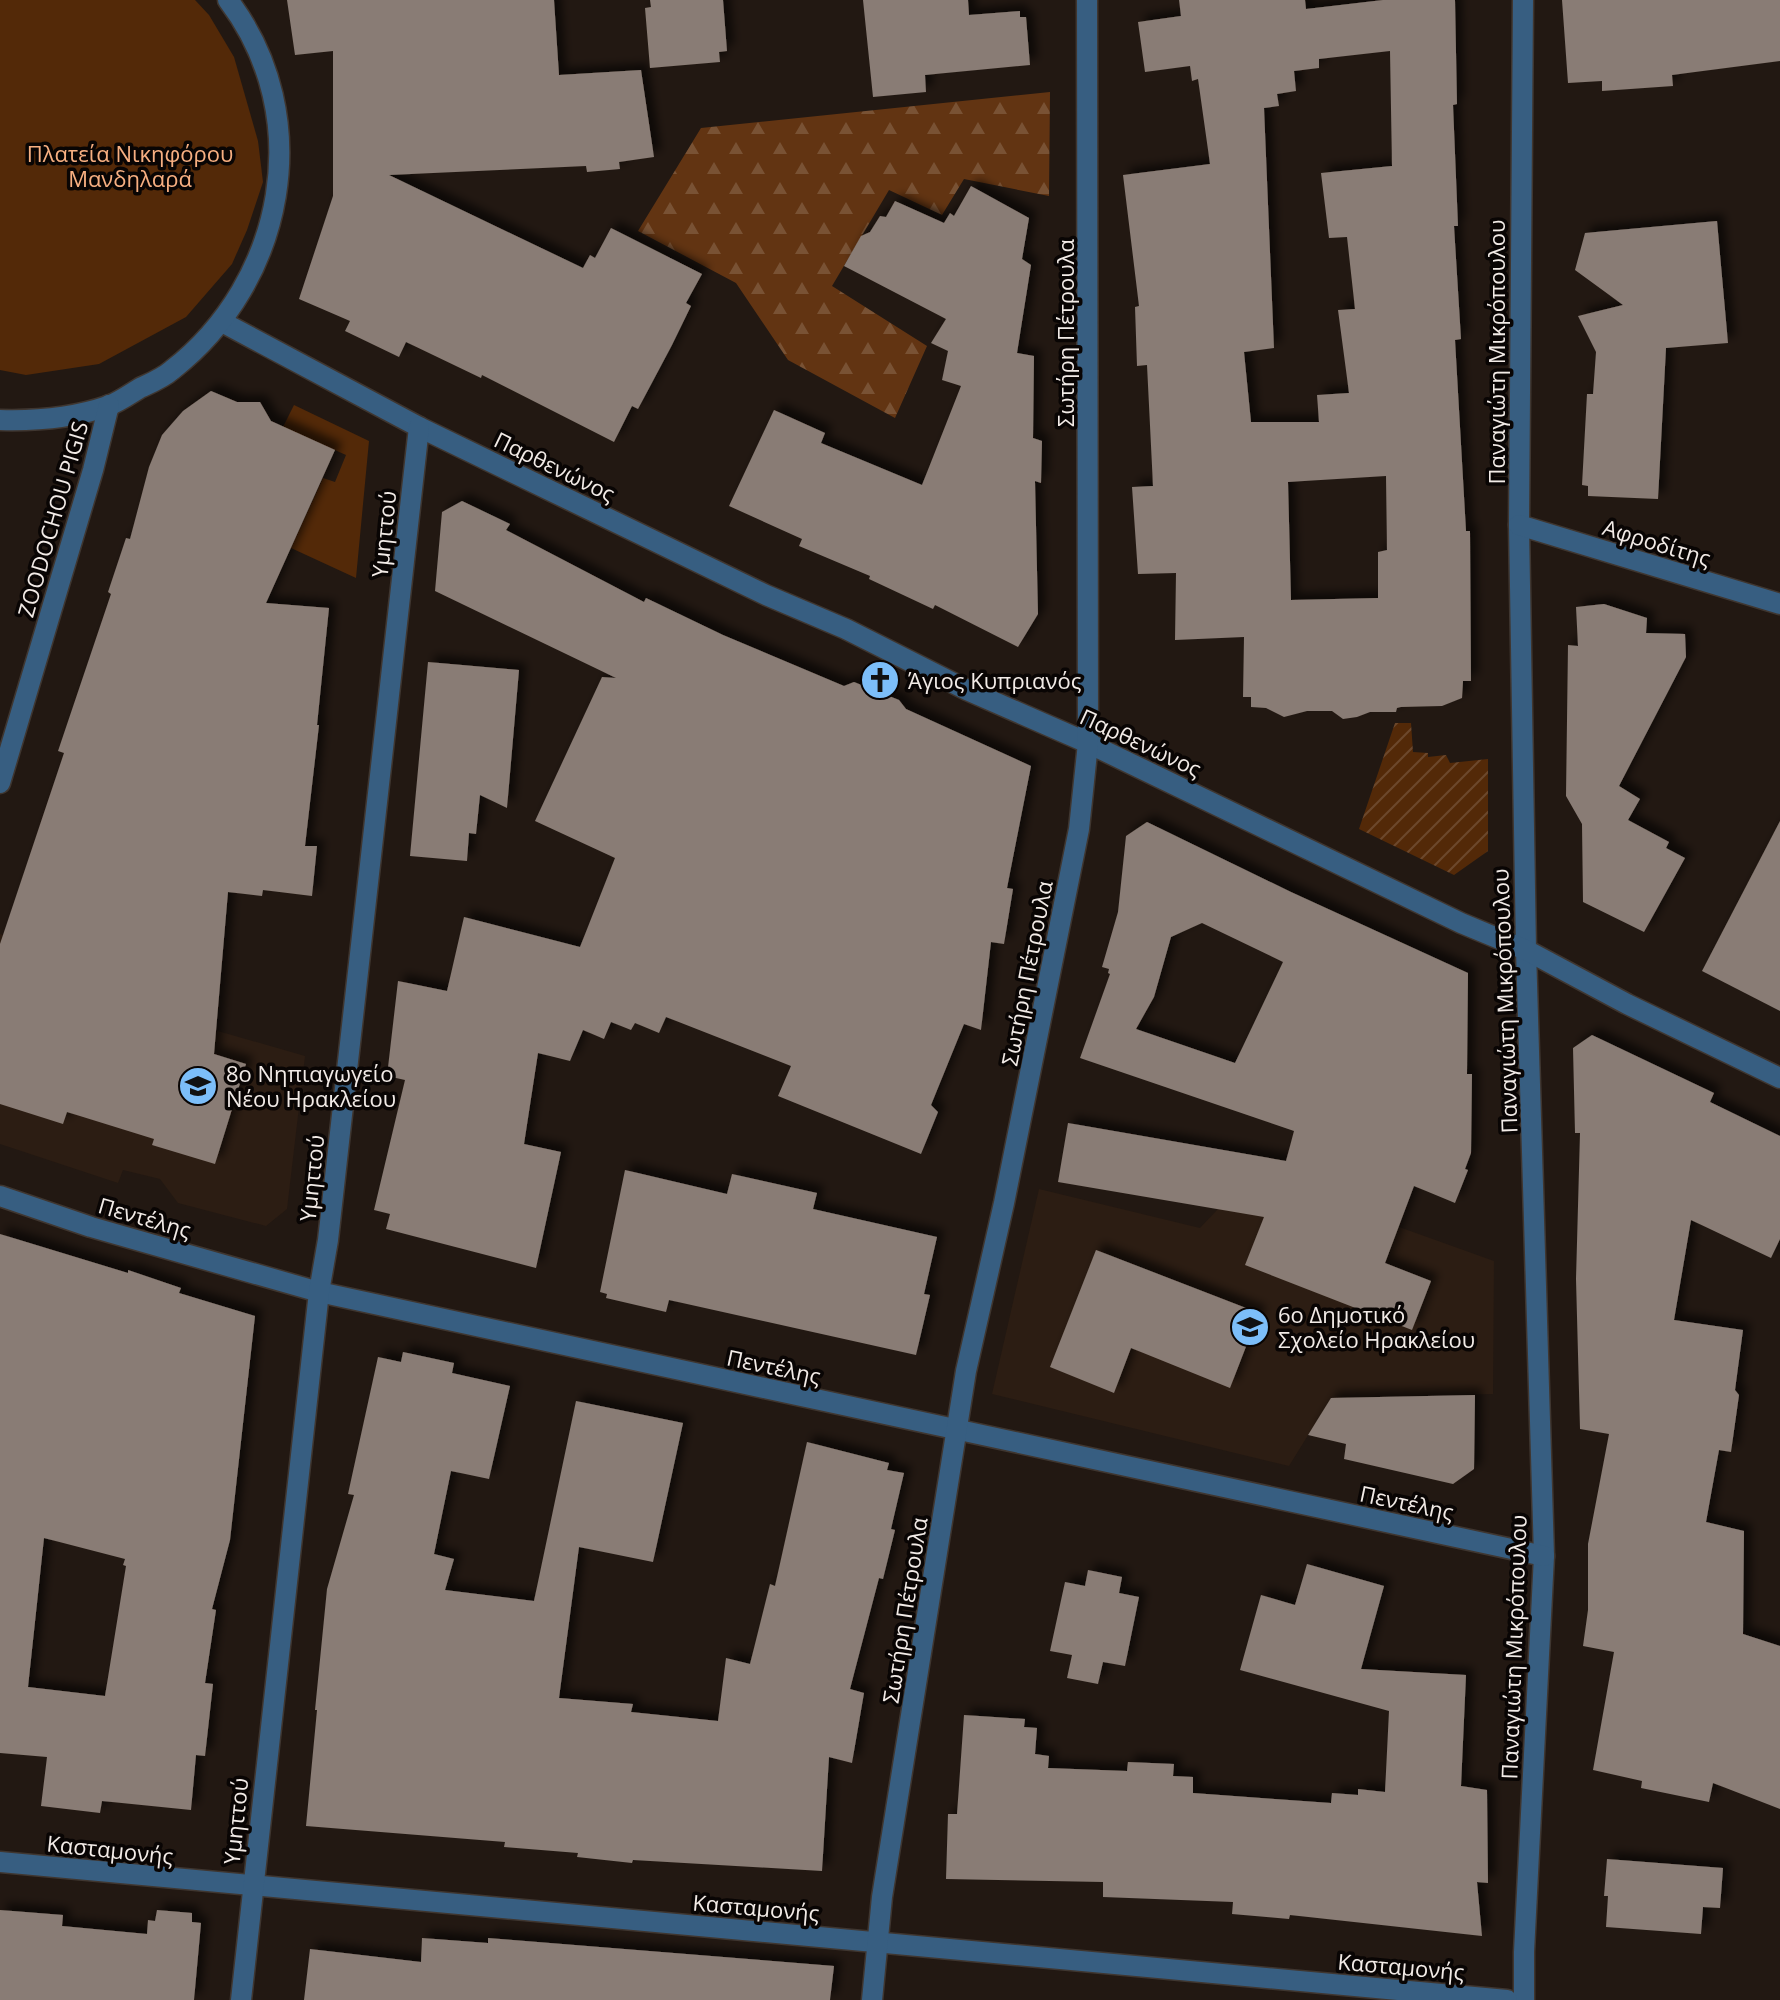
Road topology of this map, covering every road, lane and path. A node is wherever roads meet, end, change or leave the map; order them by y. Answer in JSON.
{"nodes":[{"id":1,"x":228,"y":0,"type":"edge"},
{"id":2,"x":1087,"y":0,"type":"edge"},
{"id":3,"x":1523,"y":0,"type":"edge"},
{"id":4,"x":222,"y":322,"type":"junction"},
{"id":5,"x":109,"y":405,"type":"junction"},
{"id":6,"x":0,"y":420,"type":"edge"},
{"id":7,"x":419,"y":427,"type":"junction"},
{"id":8,"x":1519,"y":525,"type":"junction"},
{"id":9,"x":1780,"y":604,"type":"edge"},
{"id":10,"x":1088,"y":743,"type":"junction"},
{"id":11,"x":0,"y":783,"type":"edge"},
{"id":12,"x":1526,"y":950,"type":"junction"},
{"id":13,"x":1780,"y":1078,"type":"edge"},
{"id":14,"x":0,"y":1196,"type":"edge"},
{"id":15,"x":319,"y":1292,"type":"junction"},
{"id":16,"x":958,"y":1431,"type":"junction"},
{"id":17,"x":1544,"y":1556,"type":"junction"},
{"id":18,"x":0,"y":1862,"type":"edge"},
{"id":19,"x":253,"y":1886,"type":"junction"},
{"id":20,"x":877,"y":1942,"type":"junction"},
{"id":21,"x":241,"y":2000,"type":"edge"},
{"id":22,"x":872,"y":2000,"type":"edge"},
{"id":23,"x":1507,"y":2000,"type":"edge"},
{"id":24,"x":1524,"y":2000,"type":"edge"}],
"edges":[{"from":1,"to":4,"type":"street"},
{"from":2,"to":10,"type":"street","name":"Σωτήρη Πέτρουλα"},
{"from":3,"to":8,"type":"street","name":"Παναγιώτη Μικρόπουλου"},
{"from":4,"to":5,"type":"street"},
{"from":4,"to":7,"type":"street","name":"Παρθενώνος"},
{"from":5,"to":6,"type":"street"},
{"from":5,"to":11,"type":"street","name":"ZOODOCHOU PIGIS"},
{"from":7,"to":10,"type":"street","name":"Παρθενώνος"},
{"from":7,"to":15,"type":"street","name":"Υμηττού"},
{"from":8,"to":9,"type":"street","name":"Αφροδίτης"},
{"from":8,"to":12,"type":"street","name":"Παναγιώτη Μικρόπουλου"},
{"from":10,"to":12,"type":"street","name":"Παρθενώνος"},
{"from":10,"to":16,"type":"street","name":"Σωτήρη Πέτρουλα"},
{"from":12,"to":13,"type":"street","name":"Παρθενώνος"},
{"from":12,"to":17,"type":"street","name":"Παναγιώτη Μικρόπουλου"},
{"from":14,"to":15,"type":"street","name":"Πεντέλης"},
{"from":15,"to":16,"type":"street","name":"Πεντέλης"},
{"from":15,"to":19,"type":"street","name":"Υμηττού"},
{"from":16,"to":17,"type":"street","name":"Πεντέλης"},
{"from":16,"to":20,"type":"street","name":"Σωτήρη Πέτρουλα"},
{"from":17,"to":24,"type":"street","name":"Παναγιώτη Μικρόπουλου"},
{"from":18,"to":19,"type":"street","name":"Κασταμονής"},
{"from":19,"to":20,"type":"street","name":"Κασταμονής"},
{"from":19,"to":21,"type":"street","name":"Υμηττού"},
{"from":20,"to":22,"type":"street","name":"Σωτήρη Πέτρουλα"},
{"from":20,"to":23,"type":"street","name":"Κασταμονής"}]}
